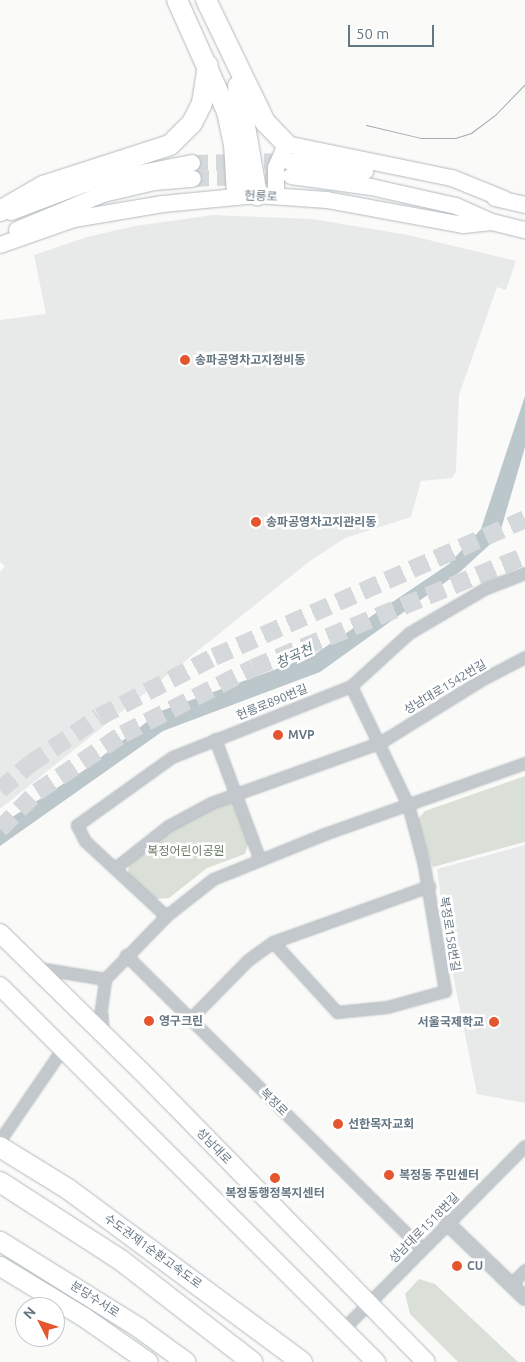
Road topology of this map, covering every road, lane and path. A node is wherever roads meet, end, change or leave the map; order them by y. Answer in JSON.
{"nodes":[{"id":1,"x":177,"y":0,"type":"edge"},
{"id":2,"x":206,"y":0,"type":"edge"},
{"id":3,"x":232,"y":58,"type":"junction"},
{"id":4,"x":208,"y":65,"type":"junction"},
{"id":5,"x":288,"y":160,"type":"junction"},
{"id":6,"x":257,"y":195,"type":"junction"},
{"id":7,"x":525,"y":205,"type":"edge"},
{"id":8,"x":0,"y":211,"type":"edge"},
{"id":9,"x":0,"y":217,"type":"edge"},
{"id":10,"x":492,"y":222,"type":"junction"},
{"id":11,"x":525,"y":230,"type":"edge"},
{"id":12,"x":0,"y":240,"type":"edge"},
{"id":13,"x":0,"y":245,"type":"edge"},
{"id":14,"x":525,"y":573,"type":"edge"},
{"id":15,"x":525,"y":657,"type":"edge"},
{"id":16,"x":351,"y":686,"type":"junction"},
{"id":17,"x":215,"y":739,"type":"junction"},
{"id":18,"x":381,"y":742,"type":"junction"},
{"id":19,"x":525,"y":763,"type":"edge"},
{"id":20,"x":238,"y":794,"type":"junction"},
{"id":21,"x":408,"y":805,"type":"junction"},
{"id":22,"x":260,"y":860,"type":"junction"},
{"id":23,"x":115,"y":868,"type":"junction"},
{"id":24,"x":428,"y":886,"type":"junction"},
{"id":25,"x":166,"y":916,"type":"junction"},
{"id":26,"x":0,"y":933,"type":"edge"},
{"id":27,"x":273,"y":942,"type":"junction"},
{"id":28,"x":126,"y":955,"type":"junction"},
{"id":29,"x":35,"y":968,"type":"junction"},
{"id":30,"x":105,"y":979,"type":"junction"},
{"id":31,"x":0,"y":986,"type":"edge"},
{"id":32,"x":191,"y":1018,"type":"junction"},
{"id":33,"x":103,"y":1035,"type":"junction"},
{"id":34,"x":61,"y":1051,"type":"junction"},
{"id":35,"x":0,"y":1140,"type":"edge"},
{"id":36,"x":525,"y":1146,"type":"edge"},
{"id":37,"x":0,"y":1147,"type":"edge"},
{"id":38,"x":0,"y":1182,"type":"edge"},
{"id":39,"x":448,"y":1223,"type":"junction"},
{"id":40,"x":0,"y":1237,"type":"edge"},
{"id":41,"x":0,"y":1241,"type":"edge"},
{"id":42,"x":422,"y":1249,"type":"junction"},
{"id":43,"x":25,"y":1254,"type":"junction"},
{"id":44,"x":4,"y":1269,"type":"edge"},
{"id":45,"x":525,"y":1270,"type":"edge"},
{"id":46,"x":511,"y":1284,"type":"junction"},
{"id":47,"x":525,"y":1298,"type":"edge"},
{"id":48,"x":368,"y":1304,"type":"junction"},
{"id":49,"x":343,"y":1329,"type":"junction"},
{"id":50,"x":148,"y":1362,"type":"edge"},
{"id":51,"x":186,"y":1362,"type":"edge"},
{"id":52,"x":252,"y":1362,"type":"edge"},
{"id":53,"x":302,"y":1362,"type":"edge"},
{"id":54,"x":376,"y":1362,"type":"edge"},
{"id":55,"x":426,"y":1362,"type":"edge"}],
"edges":[{"from":1,"to":4,"type":"highway"},
{"from":2,"to":3,"type":"highway"},
{"from":3,"to":5,"type":"highway"},
{"from":3,"to":6,"type":"highway"},
{"from":4,"to":6,"type":"highway"},
{"from":4,"to":8,"type":"highway"},
{"from":5,"to":6,"type":"main road"},
{"from":5,"to":7,"type":"main road"},
{"from":5,"to":10,"type":"main road"},
{"from":6,"to":10,"type":"main road","name":"헌릉로"},
{"from":6,"to":13,"type":"main road","name":"헌릉로"},
{"from":9,"to":12,"type":"main road"},
{"from":10,"to":11,"type":"main road","name":"헌릉로"},
{"from":14,"to":16,"type":"street","name":"헌릉로890번길"},
{"from":15,"to":18,"type":"street","name":"성남대로1542번길"},
{"from":16,"to":17,"type":"street","name":"헌릉로890번길"},
{"from":16,"to":18,"type":"street"},
{"from":17,"to":20,"type":"street"},
{"from":17,"to":23,"type":"street","name":"헌릉로890번길"},
{"from":18,"to":20,"type":"street"},
{"from":18,"to":21,"type":"street"},
{"from":19,"to":21,"type":"street"},
{"from":20,"to":22,"type":"street"},
{"from":20,"to":23,"type":"street"},
{"from":21,"to":22,"type":"street"},
{"from":21,"to":24,"type":"street","name":"복정로158번길"},
{"from":22,"to":25,"type":"street"},
{"from":23,"to":25,"type":"street","name":"헌릉로890번길"},
{"from":24,"to":27,"type":"street","name":"복정로158번길"},
{"from":24,"to":27,"type":"street","name":"복정로158번길"},
{"from":25,"to":28,"type":"street"},
{"from":26,"to":29,"type":"main road","name":"성남대로"},
{"from":27,"to":32,"type":"street","name":"복정로158번길"},
{"from":28,"to":30,"type":"street"},
{"from":28,"to":32,"type":"street","name":"복정로"},
{"from":29,"to":30,"type":"street"},
{"from":29,"to":33,"type":"main road","name":"성남대로"},
{"from":30,"to":33,"type":"street"},
{"from":31,"to":34,"type":"main road"},
{"from":32,"to":42,"type":"street","name":"복정로"},
{"from":33,"to":48,"type":"main road","name":"성남대로"},
{"from":34,"to":35,"type":"street"},
{"from":34,"to":49,"type":"main road"},
{"from":36,"to":39,"type":"street","name":"성남대로1518번길"},
{"from":37,"to":53,"type":"highway","name":"수도권제1순환고속도로"},
{"from":38,"to":52,"type":"highway","name":"수도권제1순환고속도로"},
{"from":39,"to":42,"type":"street","name":"성남대로1518번길"},
{"from":39,"to":46,"type":"street"},
{"from":40,"to":43,"type":"highway"},
{"from":41,"to":43,"type":"highway","name":"분당수서로"},
{"from":42,"to":48,"type":"street","name":"성남대로1518번길"},
{"from":43,"to":51,"type":"highway","name":"분당수서로"},
{"from":44,"to":50,"type":"highway","name":"분당수서로"},
{"from":45,"to":46,"type":"street"},
{"from":46,"to":47,"type":"street"},
{"from":48,"to":49,"type":"street","name":"성남대로1518번길"},
{"from":48,"to":55,"type":"main road","name":"성남대로"},
{"from":49,"to":54,"type":"main road"}]}
